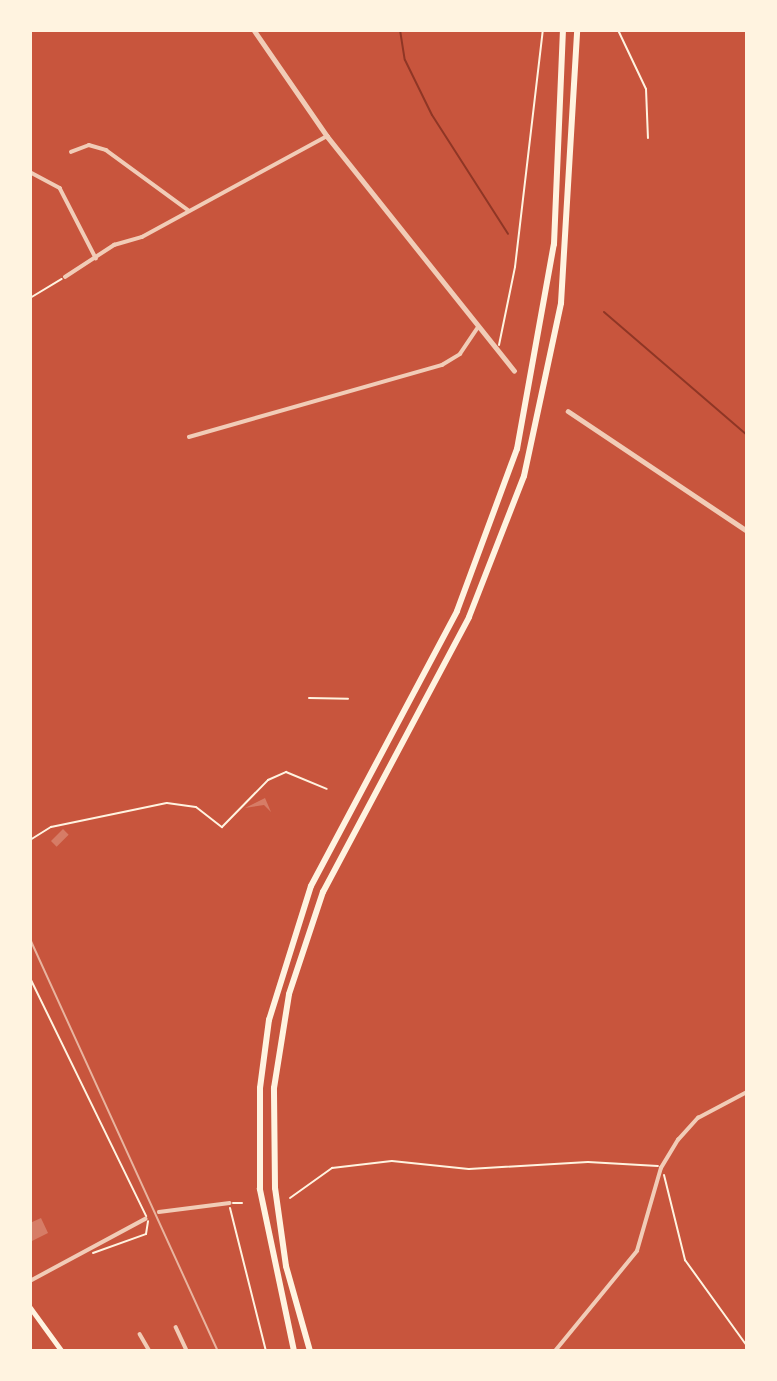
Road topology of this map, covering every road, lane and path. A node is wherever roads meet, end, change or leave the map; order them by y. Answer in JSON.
{"nodes":[{"id":1,"x":254,"y":30,"type":"edge"},
{"id":2,"x":542,"y":30,"type":"edge"},
{"id":3,"x":563,"y":30,"type":"edge"},
{"id":4,"x":577,"y":30,"type":"edge"},
{"id":5,"x":618,"y":30,"type":"edge"},
{"id":6,"x":327,"y":136,"type":"junction"},
{"id":7,"x":648,"y":138,"type":"dead end"},
{"id":8,"x":71,"y":152,"type":"dead end"},
{"id":9,"x":30,"y":172,"type":"edge"},
{"id":10,"x":188,"y":210,"type":"junction"},
{"id":11,"x":96,"y":258,"type":"junction"},
{"id":12,"x":65,"y":277,"type":"joint"},
{"id":13,"x":30,"y":298,"type":"edge"},
{"id":14,"x":478,"y":327,"type":"junction"},
{"id":15,"x":495,"y":348,"type":"junction"},
{"id":16,"x":514,"y":370,"type":"dead end"},
{"id":17,"x":568,"y":411,"type":"dead end"},
{"id":18,"x":189,"y":437,"type":"dead end"},
{"id":19,"x":747,"y":531,"type":"edge"},
{"id":20,"x":309,"y":698,"type":"dead end"},
{"id":21,"x":348,"y":699,"type":"dead end"},
{"id":22,"x":327,"y":789,"type":"dead end"},
{"id":23,"x":30,"y":840,"type":"edge"},
{"id":24,"x":30,"y":978,"type":"edge"},
{"id":25,"x":747,"y":1091,"type":"edge"},
{"id":26,"x":662,"y":1167,"type":"junction"},
{"id":27,"x":290,"y":1198,"type":"dead end"},
{"id":28,"x":229,"y":1203,"type":"junction"},
{"id":29,"x":242,"y":1203,"type":"dead end"},
{"id":30,"x":159,"y":1212,"type":"dead end"},
{"id":31,"x":145,"y":1219,"type":"dead end"},
{"id":32,"x":88,"y":1255,"type":"dead end"},
{"id":33,"x":30,"y":1281,"type":"edge"},
{"id":34,"x":30,"y":1307,"type":"edge"},
{"id":35,"x":176,"y":1327,"type":"dead end"},
{"id":36,"x":140,"y":1334,"type":"dead end"},
{"id":37,"x":747,"y":1346,"type":"edge"},
{"id":38,"x":62,"y":1351,"type":"edge"},
{"id":39,"x":150,"y":1351,"type":"edge"},
{"id":40,"x":187,"y":1351,"type":"edge"},
{"id":41,"x":266,"y":1351,"type":"edge"},
{"id":42,"x":294,"y":1351,"type":"edge"},
{"id":43,"x":310,"y":1351,"type":"edge"},
{"id":44,"x":555,"y":1351,"type":"edge"}],
"edges":[{"from":1,"to":6,"type":"street"},
{"from":2,"to":15,"type":"path"},
{"from":3,"to":42,"type":"highway"},
{"from":4,"to":43,"type":"highway"},
{"from":5,"to":7,"type":"path"},
{"from":6,"to":10,"type":"street"},
{"from":6,"to":14,"type":"street"},
{"from":8,"to":10,"type":"street"},
{"from":9,"to":11,"type":"street"},
{"from":10,"to":11,"type":"street"},
{"from":11,"to":12,"type":"street"},
{"from":12,"to":13,"type":"path"},
{"from":14,"to":15,"type":"street"},
{"from":14,"to":18,"type":"street"},
{"from":15,"to":16,"type":"street"},
{"from":17,"to":19,"type":"street"},
{"from":20,"to":21,"type":"path"},
{"from":22,"to":23,"type":"path"},
{"from":24,"to":32,"type":"path"},
{"from":25,"to":26,"type":"street"},
{"from":26,"to":27,"type":"path"},
{"from":26,"to":37,"type":"path"},
{"from":26,"to":44,"type":"street"},
{"from":28,"to":29,"type":"path"},
{"from":28,"to":30,"type":"street"},
{"from":28,"to":41,"type":"path"},
{"from":31,"to":33,"type":"street"},
{"from":34,"to":38,"type":"main road"},
{"from":35,"to":40,"type":"street"},
{"from":36,"to":39,"type":"street"}]}
